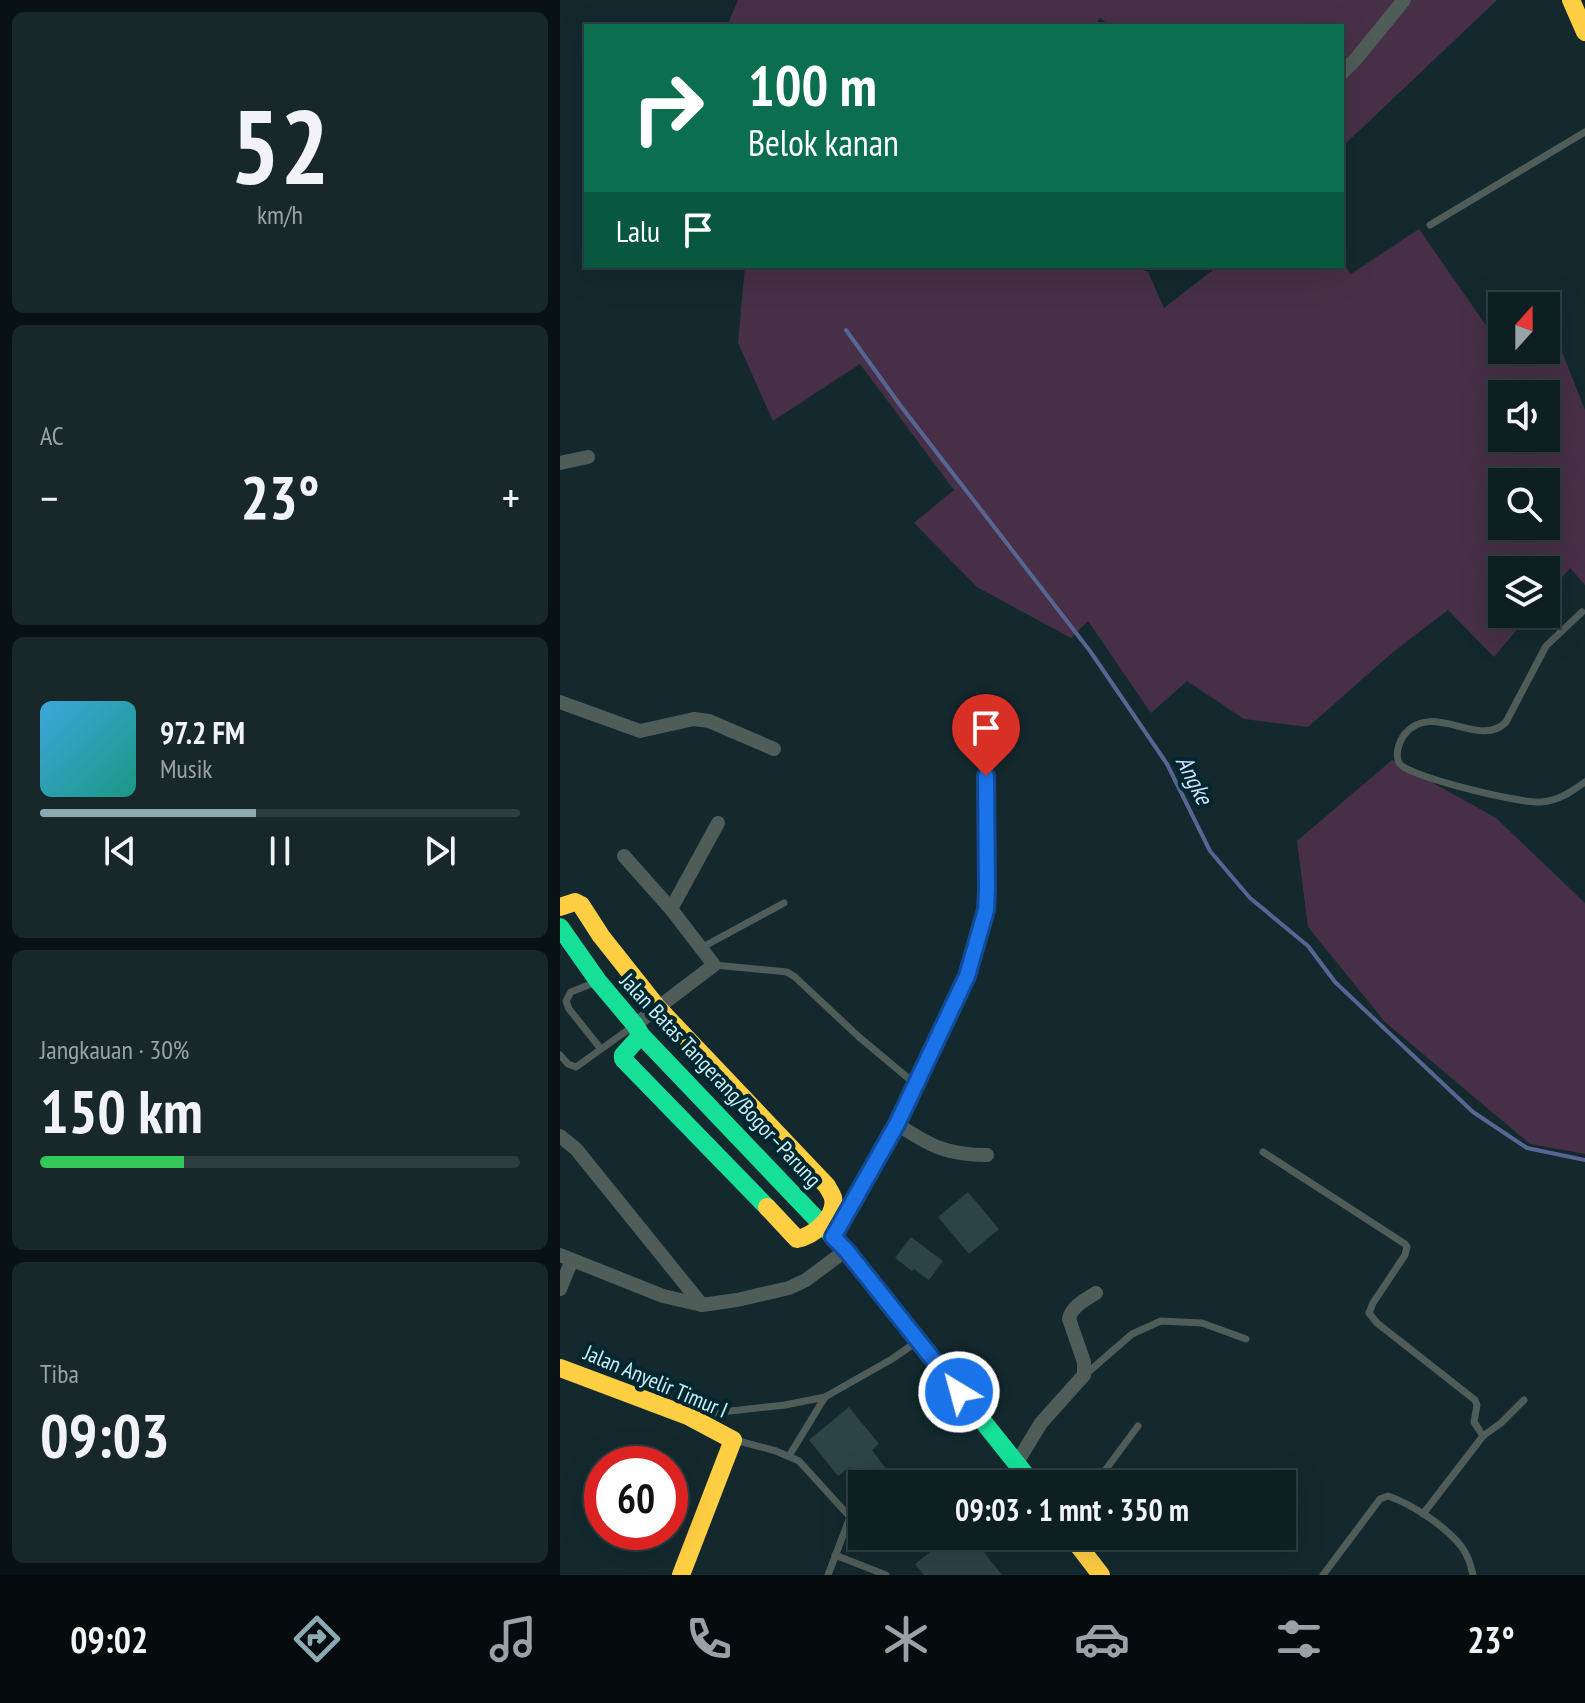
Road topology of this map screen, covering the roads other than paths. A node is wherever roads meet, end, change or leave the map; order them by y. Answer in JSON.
{"nodes":[{"id":1,"x":1404,"y":0,"type":"edge"},
{"id":2,"x":1571,"y":0,"type":"edge"},
{"id":3,"x":1585,"y":32,"type":"edge"},
{"id":4,"x":1344,"y":71,"type":"edge"},
{"id":5,"x":1585,"y":132,"type":"edge"},
{"id":6,"x":1430,"y":225,"type":"dead end"},
{"id":7,"x":588,"y":457,"type":"dead end"},
{"id":8,"x":560,"y":463,"type":"edge"},
{"id":9,"x":1582,"y":612,"type":"dead end"},
{"id":10,"x":560,"y":702,"type":"edge"},
{"id":11,"x":774,"y":749,"type":"dead end"},
{"id":12,"x":986,"y":776,"type":"dead end"},
{"id":13,"x":1585,"y":782,"type":"edge"},
{"id":14,"x":718,"y":823,"type":"dead end"},
{"id":15,"x":624,"y":856,"type":"dead end"},
{"id":16,"x":784,"y":903,"type":"dead end"},
{"id":17,"x":560,"y":907,"type":"edge"},
{"id":18,"x":671,"y":909,"type":"junction"},
{"id":19,"x":560,"y":927,"type":"edge"},
{"id":20,"x":701,"y":948,"type":"junction"},
{"id":21,"x":714,"y":965,"type":"junction"},
{"id":22,"x":598,"y":981,"type":"junction"},
{"id":23,"x":658,"y":1008,"type":"junction"},
{"id":24,"x":638,"y":1030,"type":"junction"},
{"id":25,"x":601,"y":1049,"type":"junction"},
{"id":26,"x":560,"y":1055,"type":"edge"},
{"id":27,"x":915,"y":1084,"type":"junction"},
{"id":28,"x":897,"y":1124,"type":"junction"},
{"id":29,"x":560,"y":1136,"type":"edge"},
{"id":30,"x":1263,"y":1152,"type":"dead end"},
{"id":31,"x":987,"y":1155,"type":"dead end"},
{"id":32,"x":834,"y":1237,"type":"junction"},
{"id":33,"x":566,"y":1258,"type":"edge"},
{"id":34,"x":560,"y":1289,"type":"edge"},
{"id":35,"x":1096,"y":1293,"type":"dead end"},
{"id":36,"x":702,"y":1305,"type":"junction"},
{"id":37,"x":1246,"y":1339,"type":"dead end"},
{"id":38,"x":919,"y":1340,"type":"junction"},
{"id":39,"x":560,"y":1368,"type":"edge"},
{"id":40,"x":1084,"y":1375,"type":"junction"},
{"id":41,"x":825,"y":1397,"type":"junction"},
{"id":42,"x":1524,"y":1400,"type":"dead end"},
{"id":43,"x":688,"y":1416,"type":"junction"},
{"id":44,"x":1138,"y":1426,"type":"dead end"},
{"id":45,"x":1483,"y":1436,"type":"junction"},
{"id":46,"x":733,"y":1440,"type":"junction"},
{"id":47,"x":789,"y":1456,"type":"junction"},
{"id":48,"x":1016,"y":1464,"type":"junction"},
{"id":49,"x":1021,"y":1470,"type":"edge"},
{"id":50,"x":1105,"y":1470,"type":"edge"},
{"id":51,"x":1423,"y":1514,"type":"junction"},
{"id":52,"x":1082,"y":1550,"type":"edge"},
{"id":53,"x":835,"y":1555,"type":"junction"},
{"id":54,"x":681,"y":1575,"type":"edge"},
{"id":55,"x":828,"y":1575,"type":"edge"},
{"id":56,"x":886,"y":1575,"type":"edge"},
{"id":57,"x":1101,"y":1575,"type":"edge"},
{"id":58,"x":1323,"y":1575,"type":"edge"},
{"id":59,"x":1473,"y":1575,"type":"edge"}],
"edges":[{"from":1,"to":4,"type":"street"},
{"from":2,"to":3,"type":"street"},
{"from":5,"to":6,"type":"lane"},
{"from":7,"to":8,"type":"street"},
{"from":9,"to":13,"type":"lane"},
{"from":10,"to":11,"type":"street"},
{"from":12,"to":27,"type":"street"},
{"from":14,"to":18,"type":"street"},
{"from":15,"to":18,"type":"street"},
{"from":16,"to":20,"type":"lane"},
{"from":17,"to":23,"type":"street"},
{"from":18,"to":20,"type":"street"},
{"from":19,"to":22,"type":"street","name":"Jalan Batas Tangerang/Bogor–Parung"},
{"from":20,"to":21,"type":"street"},
{"from":21,"to":23,"type":"street"},
{"from":21,"to":27,"type":"lane"},
{"from":22,"to":24,"type":"street","name":"Jalan Batas Tangerang/Bogor–Parung"},
{"from":22,"to":25,"type":"lane"},
{"from":23,"to":24,"type":"street"},
{"from":23,"to":32,"type":"street"},
{"from":24,"to":25,"type":"lane"},
{"from":24,"to":32,"type":"street","name":"Jalan Batas Tangerang/Bogor–Parung"},
{"from":24,"to":32,"type":"street"},
{"from":25,"to":26,"type":"lane"},
{"from":27,"to":28,"type":"street"},
{"from":28,"to":31,"type":"street"},
{"from":28,"to":32,"type":"street"},
{"from":29,"to":36,"type":"street"},
{"from":30,"to":45,"type":"lane"},
{"from":32,"to":36,"type":"street"},
{"from":32,"to":38,"type":"street","name":"Jalan Batas Tangerang/Bogor–Parung"},
{"from":33,"to":34,"type":"street"},
{"from":33,"to":36,"type":"street"},
{"from":35,"to":40,"type":"street"},
{"from":37,"to":40,"type":"lane"},
{"from":38,"to":41,"type":"lane"},
{"from":38,"to":48,"type":"street","name":"Jalan Batas Tangerang/Bogor–Parung"},
{"from":39,"to":43,"type":"street","name":"Jalan Anyelir Timur I"},
{"from":40,"to":48,"type":"street"},
{"from":41,"to":43,"type":"lane"},
{"from":41,"to":47,"type":"lane"},
{"from":42,"to":45,"type":"lane"},
{"from":43,"to":46,"type":"street","name":"Jalan Anyelir Timur I"},
{"from":44,"to":50,"type":"lane"},
{"from":45,"to":51,"type":"lane"},
{"from":46,"to":47,"type":"lane"},
{"from":46,"to":54,"type":"street"},
{"from":47,"to":53,"type":"lane"},
{"from":48,"to":49,"type":"street","name":"Jalan Batas Tangerang/Bogor–Parung"},
{"from":51,"to":58,"type":"lane"},
{"from":51,"to":59,"type":"lane"},
{"from":52,"to":57,"type":"street"},
{"from":53,"to":55,"type":"lane"},
{"from":53,"to":56,"type":"lane"}]}
